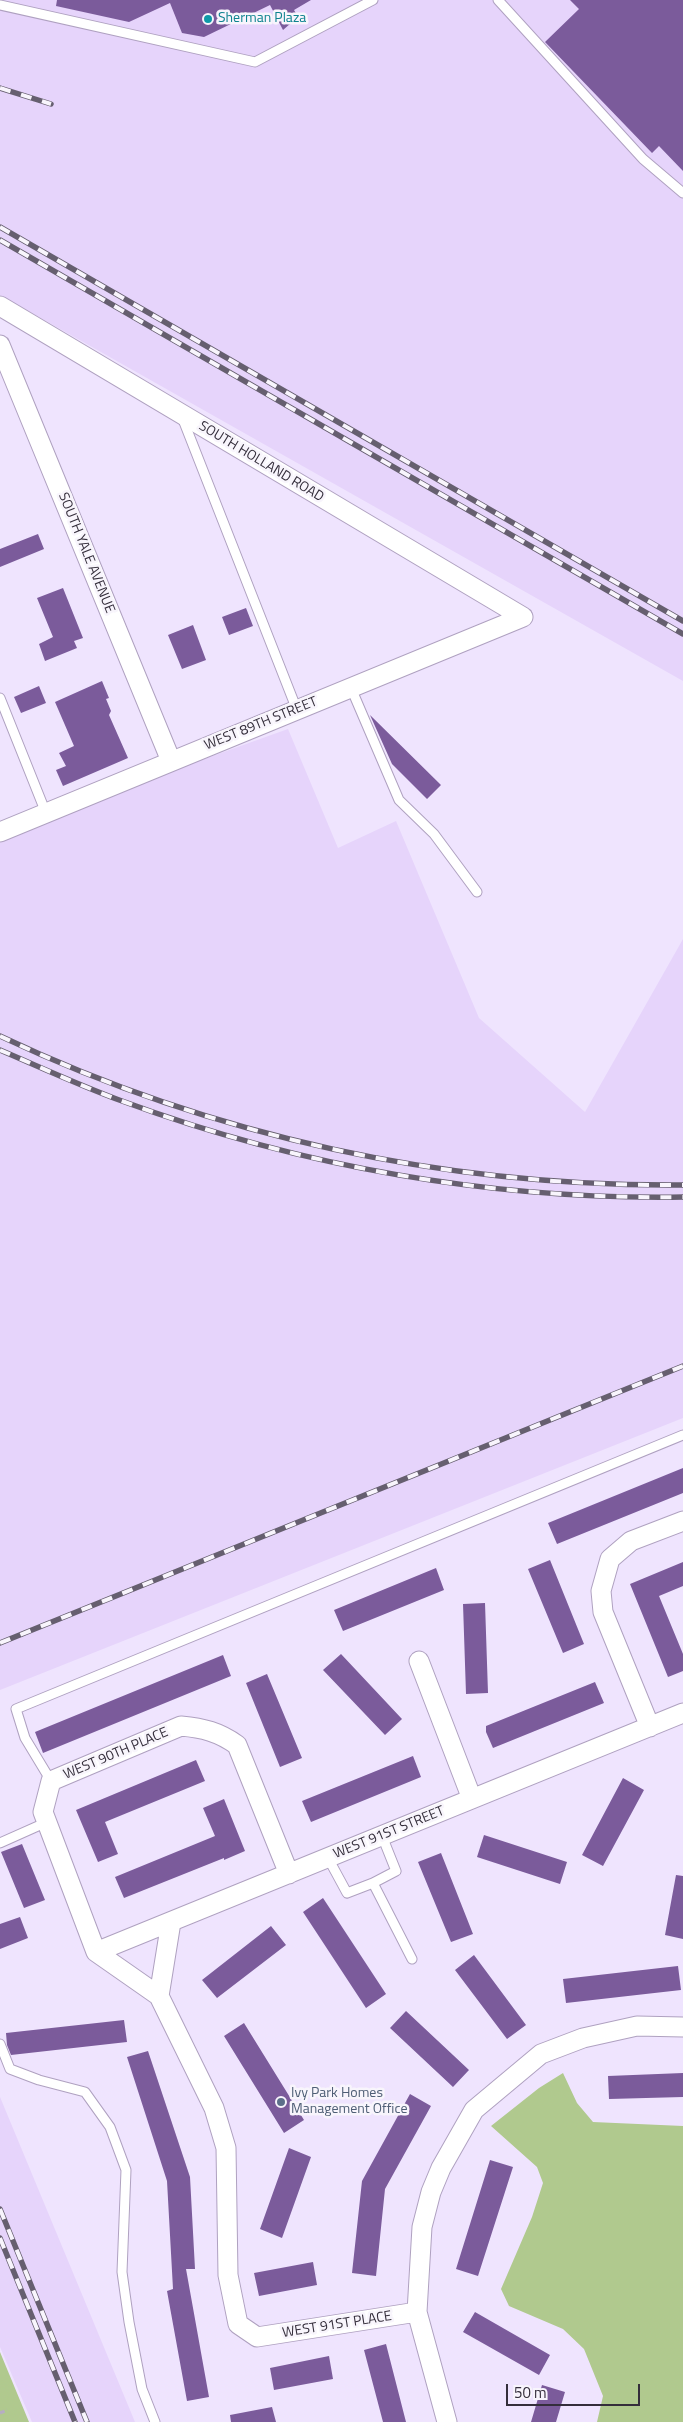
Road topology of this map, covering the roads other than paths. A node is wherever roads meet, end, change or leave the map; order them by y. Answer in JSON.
{"nodes":[{"id":1,"x":373,"y":0,"type":"edge"},
{"id":2,"x":498,"y":0,"type":"edge"},
{"id":3,"x":0,"y":5,"type":"edge"},
{"id":4,"x":683,"y":193,"type":"edge"},
{"id":5,"x":0,"y":306,"type":"edge"},
{"id":6,"x":0,"y":345,"type":"edge"},
{"id":7,"x":180,"y":413,"type":"junction"},
{"id":8,"x":523,"y":617,"type":"joint"},
{"id":9,"x":351,"y":688,"type":"junction"},
{"id":10,"x":0,"y":698,"type":"edge"},
{"id":11,"x":298,"y":710,"type":"junction"},
{"id":12,"x":171,"y":761,"type":"junction"},
{"id":13,"x":46,"y":813,"type":"junction"},
{"id":14,"x":0,"y":832,"type":"edge"},
{"id":15,"x":477,"y":892,"type":"dead end"},
{"id":16,"x":683,"y":1435,"type":"edge"},
{"id":17,"x":683,"y":1520,"type":"edge"},
{"id":18,"x":419,"y":1661,"type":"dead end"},
{"id":19,"x":683,"y":1714,"type":"edge"},
{"id":20,"x":650,"y":1727,"type":"junction"},
{"id":21,"x":51,"y":1781,"type":"junction"},
{"id":22,"x":472,"y":1799,"type":"junction"},
{"id":23,"x":45,"y":1817,"type":"junction"},
{"id":24,"x":382,"y":1836,"type":"junction"},
{"id":25,"x":0,"y":1843,"type":"edge"},
{"id":26,"x":328,"y":1858,"type":"junction"},
{"id":27,"x":289,"y":1874,"type":"junction"},
{"id":28,"x":373,"y":1883,"type":"junction"},
{"id":29,"x":171,"y":1922,"type":"junction"},
{"id":30,"x":96,"y":1952,"type":"junction"},
{"id":31,"x":412,"y":1959,"type":"dead end"},
{"id":32,"x":159,"y":1996,"type":"junction"},
{"id":33,"x":683,"y":2027,"type":"edge"},
{"id":34,"x":0,"y":2044,"type":"edge"},
{"id":35,"x":417,"y":2312,"type":"junction"},
{"id":36,"x":155,"y":2422,"type":"edge"},
{"id":37,"x":447,"y":2422,"type":"edge"}],
"edges":[{"from":1,"to":3,"type":"lane"},
{"from":2,"to":4,"type":"lane"},
{"from":5,"to":7,"type":"street","name":"SOUTH HOLLAND ROAD"},
{"from":6,"to":12,"type":"street","name":"SOUTH YALE AVENUE"},
{"from":7,"to":8,"type":"street","name":"SOUTH HOLLAND ROAD"},
{"from":7,"to":11,"type":"lane"},
{"from":8,"to":9,"type":"street","name":"WEST 89TH STREET"},
{"from":9,"to":11,"type":"street","name":"WEST 89TH STREET"},
{"from":9,"to":15,"type":"lane"},
{"from":10,"to":13,"type":"lane"},
{"from":11,"to":12,"type":"street","name":"WEST 89TH STREET"},
{"from":12,"to":13,"type":"street","name":"WEST 89TH STREET"},
{"from":13,"to":14,"type":"street","name":"WEST 89TH STREET"},
{"from":16,"to":21,"type":"lane"},
{"from":17,"to":20,"type":"street"},
{"from":18,"to":22,"type":"street"},
{"from":19,"to":20,"type":"street","name":"WEST 91ST STREET"},
{"from":20,"to":22,"type":"street","name":"WEST 91ST STREET"},
{"from":21,"to":23,"type":"street","name":"WEST 90TH PLACE"},
{"from":21,"to":27,"type":"street","name":"WEST 90TH PLACE"},
{"from":22,"to":24,"type":"street","name":"WEST 91ST STREET"},
{"from":23,"to":25,"type":"lane"},
{"from":23,"to":30,"type":"street"},
{"from":24,"to":26,"type":"street","name":"WEST 91ST STREET"},
{"from":24,"to":28,"type":"lane"},
{"from":26,"to":27,"type":"street","name":"WEST 91ST STREET"},
{"from":26,"to":28,"type":"lane"},
{"from":27,"to":29,"type":"street","name":"WEST 91ST STREET"},
{"from":28,"to":31,"type":"lane"},
{"from":29,"to":30,"type":"street","name":"WEST 91ST STREET"},
{"from":29,"to":32,"type":"street"},
{"from":30,"to":32,"type":"street"},
{"from":32,"to":35,"type":"street","name":"WEST 91ST PLACE"},
{"from":33,"to":35,"type":"street"},
{"from":34,"to":36,"type":"lane"},
{"from":35,"to":37,"type":"street"}]}
